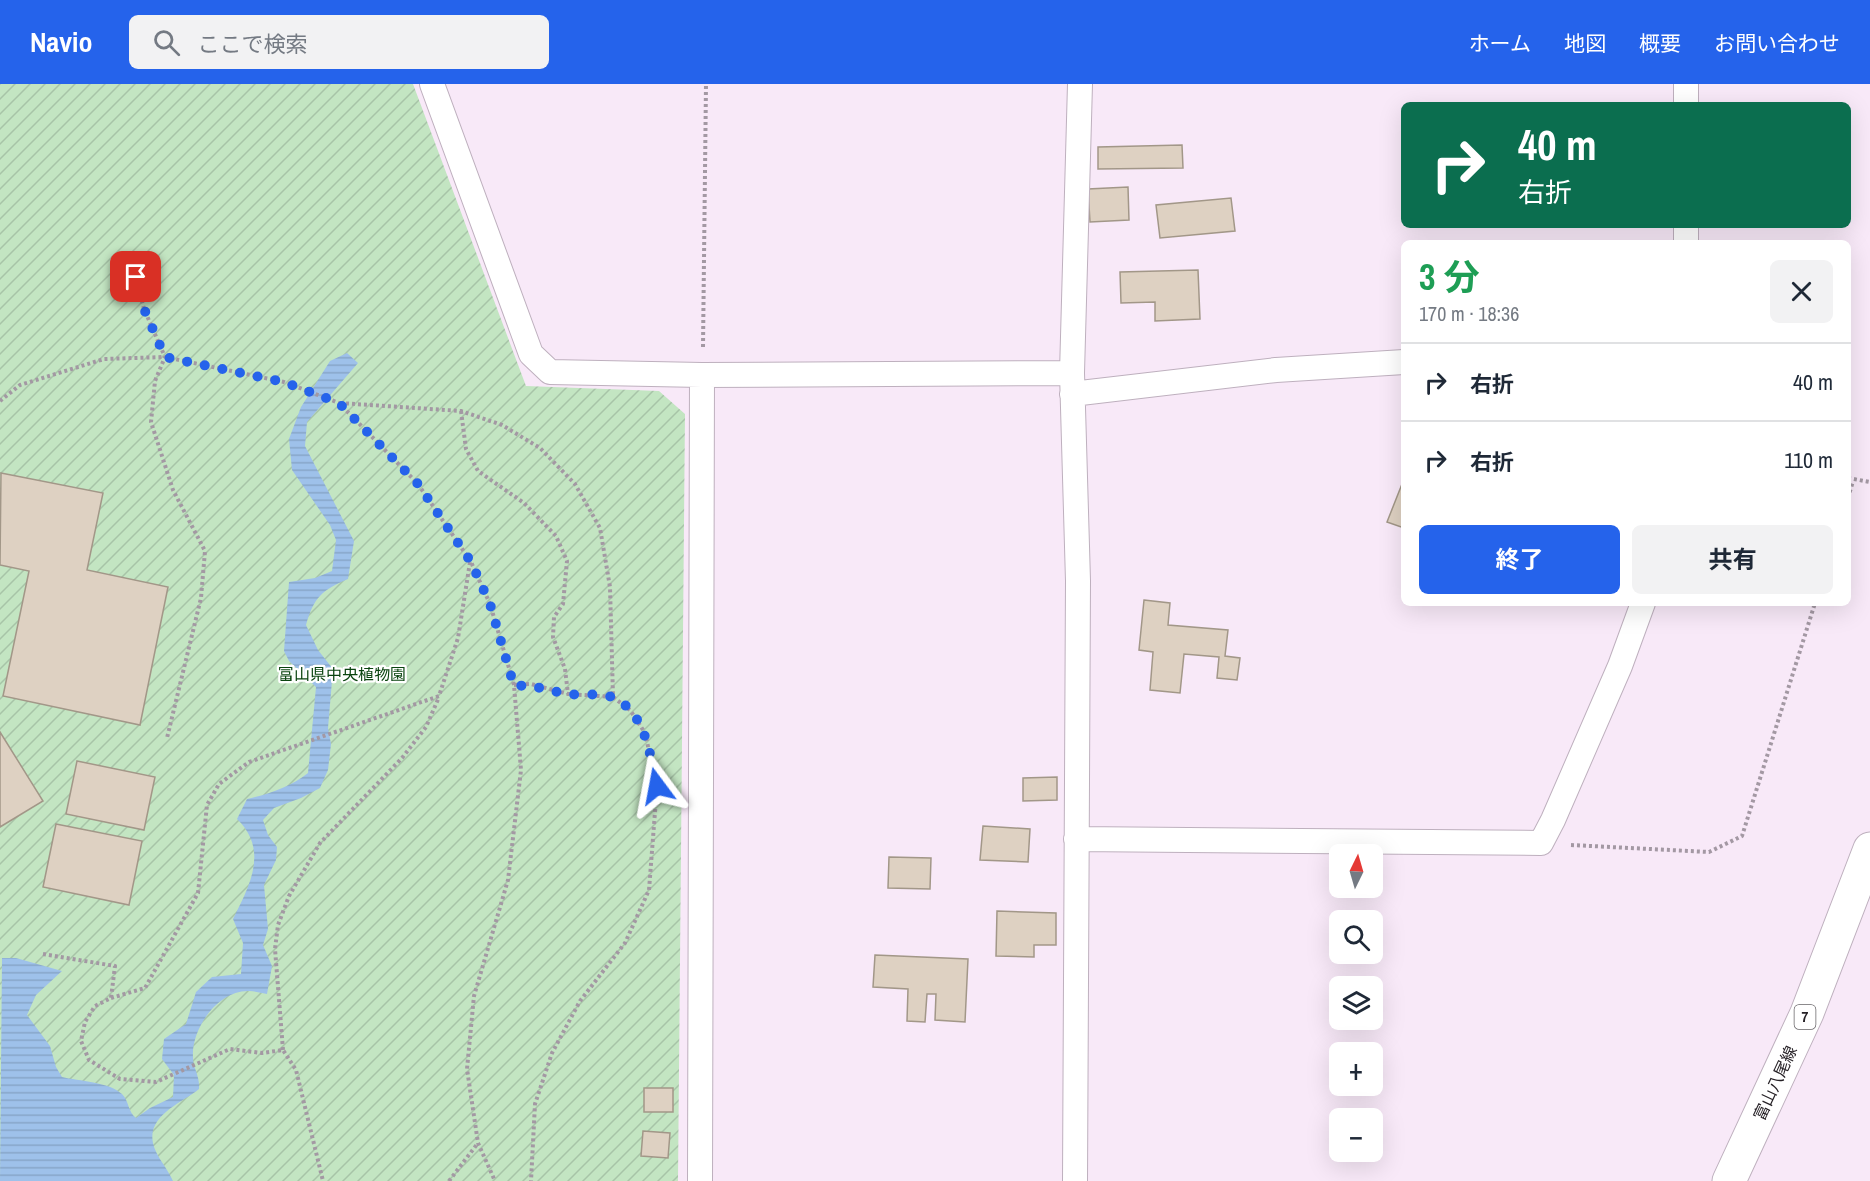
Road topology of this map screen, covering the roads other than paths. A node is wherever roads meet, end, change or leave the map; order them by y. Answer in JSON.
{"nodes":[{"id":1,"x":432,"y":84,"type":"edge"},
{"id":2,"x":1080,"y":84,"type":"edge"},
{"id":3,"x":1686,"y":84,"type":"edge"},
{"id":4,"x":1686,"y":102,"type":"edge"},
{"id":5,"x":1401,"y":362,"type":"edge"},
{"id":6,"x":702,"y":375,"type":"junction"},
{"id":7,"x":1072,"y":384,"type":"junction"},
{"id":8,"x":1642,"y":606,"type":"edge"},
{"id":9,"x":1076,"y":839,"type":"junction"},
{"id":10,"x":1870,"y":849,"type":"edge"},
{"id":11,"x":700,"y":1181,"type":"edge"},
{"id":12,"x":1075,"y":1181,"type":"edge"},
{"id":13,"x":1729,"y":1181,"type":"edge"}],
"edges":[{"from":1,"to":6,"type":"street"},
{"from":2,"to":7,"type":"street"},
{"from":3,"to":4,"type":"street"},
{"from":5,"to":7,"type":"street"},
{"from":6,"to":7,"type":"street"},
{"from":6,"to":11,"type":"street"},
{"from":7,"to":9,"type":"street"},
{"from":8,"to":9,"type":"street"},
{"from":9,"to":12,"type":"street"},
{"from":10,"to":13,"type":"main road","name":"富山八尾線","number":"7"}]}
